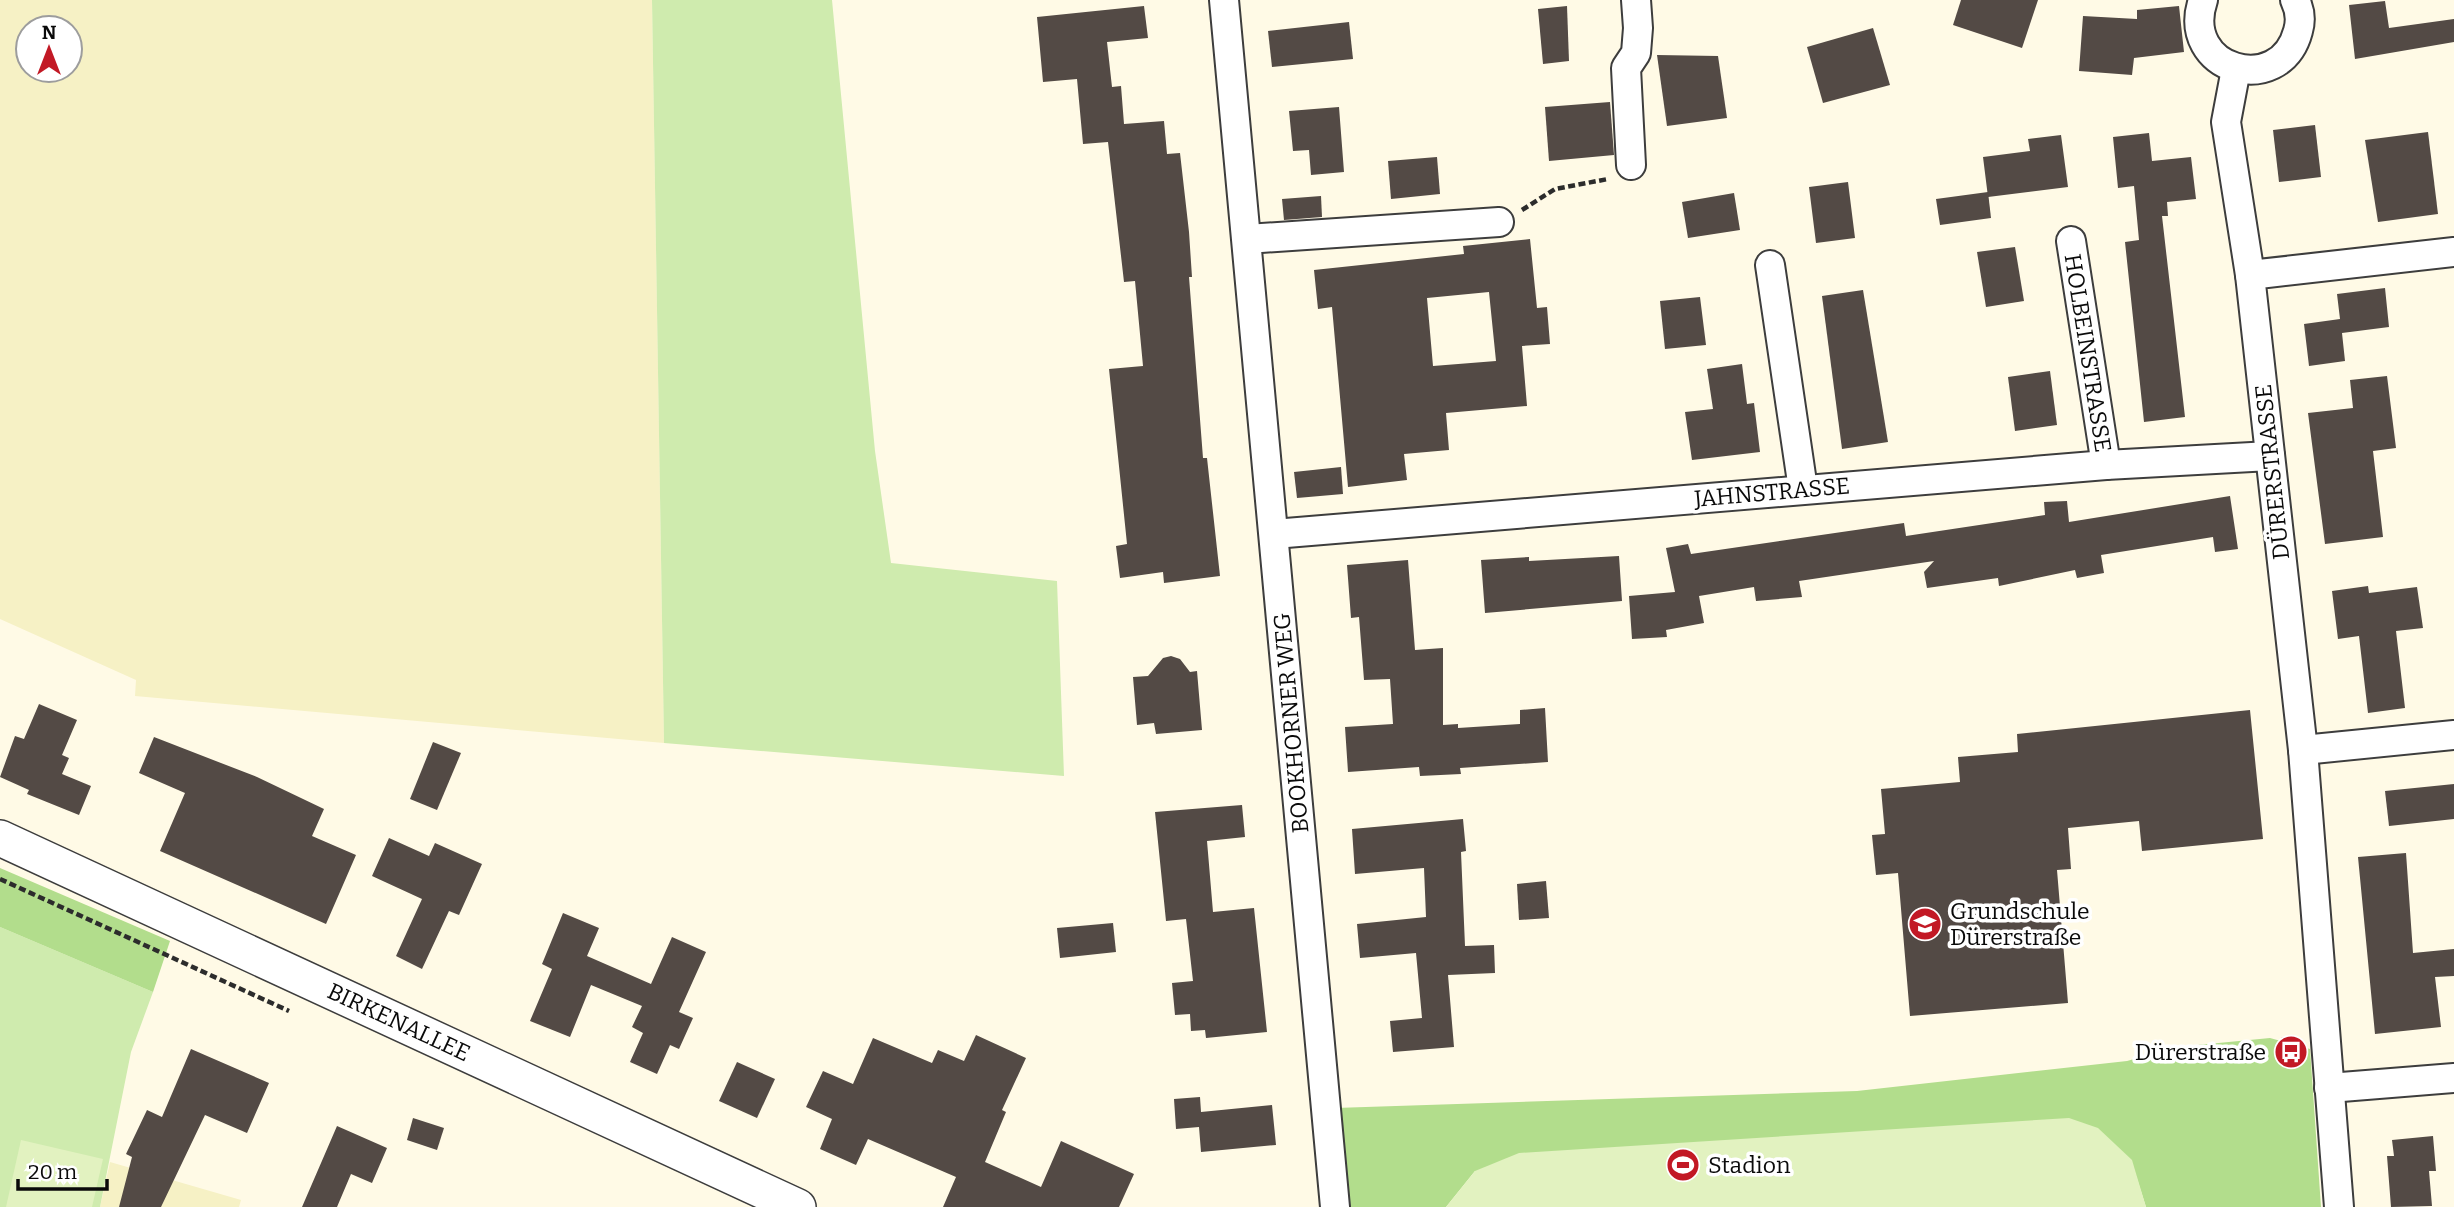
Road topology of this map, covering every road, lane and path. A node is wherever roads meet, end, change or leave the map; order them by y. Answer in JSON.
{"nodes":[{"id":1,"x":1224,"y":0,"type":"edge"},
{"id":2,"x":1636,"y":0,"type":"edge"},
{"id":3,"x":2203,"y":0,"type":"edge"},
{"id":4,"x":2295,"y":0,"type":"edge"},
{"id":5,"x":2236,"y":68,"type":"junction"},
{"id":6,"x":1631,"y":165,"type":"joint"},
{"id":7,"x":1499,"y":222,"type":"joint"},
{"id":8,"x":1247,"y":239,"type":"junction"},
{"id":9,"x":2071,"y":241,"type":"dead end"},
{"id":10,"x":2454,"y":252,"type":"edge"},
{"id":11,"x":1770,"y":265,"type":"dead end"},
{"id":12,"x":2250,"y":275,"type":"junction"},
{"id":13,"x":2270,"y":456,"type":"junction"},
{"id":14,"x":2106,"y":465,"type":"junction"},
{"id":15,"x":1803,"y":489,"type":"junction"},
{"id":16,"x":1274,"y":534,"type":"junction"},
{"id":17,"x":2454,"y":735,"type":"edge"},
{"id":18,"x":2304,"y":750,"type":"junction"},
{"id":19,"x":0,"y":838,"type":"edge"},
{"id":20,"x":2454,"y":1078,"type":"edge"},
{"id":21,"x":2329,"y":1088,"type":"junction"},
{"id":22,"x":798,"y":1207,"type":"edge"},
{"id":23,"x":1335,"y":1207,"type":"edge"},
{"id":24,"x":2339,"y":1207,"type":"edge"}],
"edges":[{"from":1,"to":8,"type":"street","name":"BOOKHORNER WEG"},
{"from":2,"to":6,"type":"street"},
{"from":3,"to":5,"type":"street"},
{"from":4,"to":5,"type":"street"},
{"from":5,"to":12,"type":"street","name":"DÜRERSTRASSE"},
{"from":6,"to":7,"type":"path"},
{"from":7,"to":8,"type":"street"},
{"from":8,"to":16,"type":"street","name":"BOOKHORNER WEG"},
{"from":9,"to":14,"type":"street","name":"HOLBEINSTRASSE"},
{"from":10,"to":12,"type":"street"},
{"from":11,"to":15,"type":"street"},
{"from":12,"to":13,"type":"street","name":"DÜRERSTRASSE"},
{"from":13,"to":14,"type":"street","name":"JAHNSTRASSE"},
{"from":13,"to":18,"type":"street","name":"DÜRERSTRASSE"},
{"from":14,"to":15,"type":"street","name":"JAHNSTRASSE"},
{"from":15,"to":16,"type":"street","name":"JAHNSTRASSE"},
{"from":16,"to":23,"type":"street","name":"BOOKHORNER WEG"},
{"from":17,"to":18,"type":"street"},
{"from":18,"to":21,"type":"street","name":"DÜRERSTRASSE"},
{"from":19,"to":22,"type":"street","name":"BIRKENALLEE"},
{"from":20,"to":21,"type":"street"},
{"from":21,"to":24,"type":"street","name":"DÜRERSTRASSE"}]}
